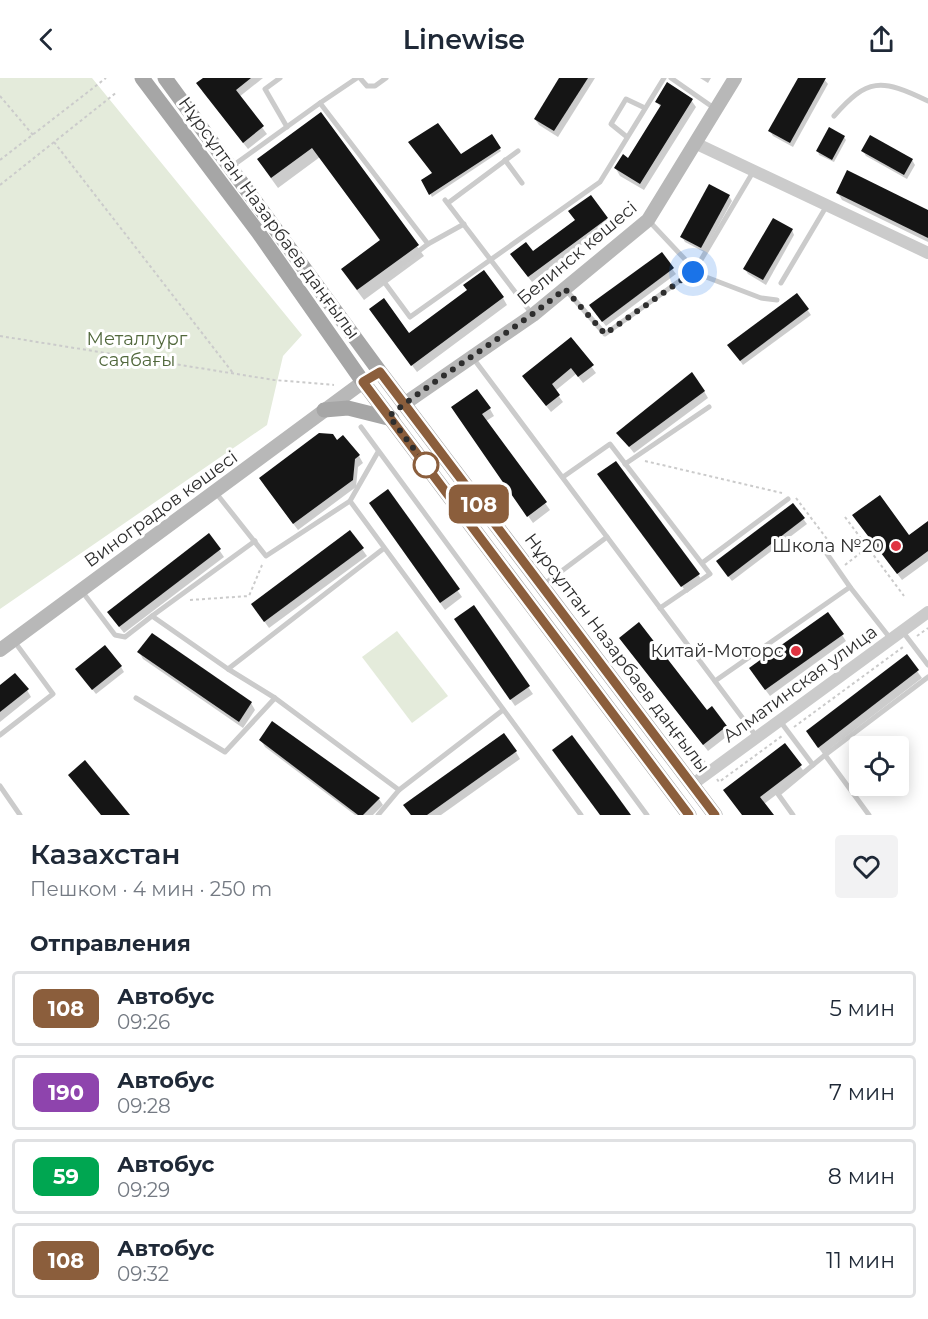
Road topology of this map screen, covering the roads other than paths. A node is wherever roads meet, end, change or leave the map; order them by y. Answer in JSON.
{"nodes":[{"id":1,"x":142,"y":78,"type":"edge"},
{"id":2,"x":165,"y":78,"type":"edge"},
{"id":3,"x":280,"y":78,"type":"edge"},
{"id":4,"x":358,"y":78,"type":"edge"},
{"id":5,"x":386,"y":78,"type":"edge"},
{"id":6,"x":664,"y":78,"type":"edge"},
{"id":7,"x":671,"y":78,"type":"edge"},
{"id":8,"x":735,"y":78,"type":"edge"},
{"id":9,"x":928,"y":101,"type":"edge"},
{"id":10,"x":320,"y":103,"type":"junction"},
{"id":11,"x":645,"y":108,"type":"junction"},
{"id":12,"x":716,"y":109,"type":"junction"},
{"id":13,"x":834,"y":116,"type":"dead end"},
{"id":14,"x":287,"y":127,"type":"junction"},
{"id":15,"x":627,"y":137,"type":"junction"},
{"id":16,"x":697,"y":144,"type":"junction"},
{"id":17,"x":518,"y":151,"type":"dead end"},
{"id":18,"x":505,"y":160,"type":"junction"},
{"id":19,"x":231,"y":168,"type":"junction"},
{"id":20,"x":754,"y":171,"type":"junction"},
{"id":21,"x":522,"y":183,"type":"dead end"},
{"id":22,"x":827,"y":205,"type":"junction"},
{"id":23,"x":648,"y":220,"type":"junction"},
{"id":24,"x":464,"y":224,"type":"junction"},
{"id":25,"x":428,"y":244,"type":"junction"},
{"id":26,"x":928,"y":253,"type":"edge"},
{"id":27,"x":491,"y":260,"type":"junction"},
{"id":28,"x":694,"y":271,"type":"junction"},
{"id":29,"x":781,"y":283,"type":"dead end"},
{"id":30,"x":565,"y":289,"type":"junction"},
{"id":31,"x":777,"y":300,"type":"dead end"},
{"id":32,"x":533,"y":315,"type":"junction"},
{"id":33,"x":473,"y":358,"type":"junction"},
{"id":34,"x":380,"y":372,"type":"junction"},
{"id":35,"x":363,"y":382,"type":"junction"},
{"id":36,"x":404,"y":404,"type":"junction"},
{"id":37,"x":709,"y":407,"type":"dead end"},
{"id":38,"x":324,"y":410,"type":"junction"},
{"id":39,"x":391,"y":418,"type":"junction"},
{"id":40,"x":361,"y":427,"type":"dead end"},
{"id":41,"x":378,"y":452,"type":"junction"},
{"id":42,"x":626,"y":464,"type":"junction"},
{"id":43,"x":563,"y":477,"type":"junction"},
{"id":44,"x":215,"y":491,"type":"junction"},
{"id":45,"x":786,"y":496,"type":"road end"},
{"id":46,"x":350,"y":501,"type":"junction"},
{"id":47,"x":607,"y":537,"type":"junction"},
{"id":48,"x":255,"y":541,"type":"junction"},
{"id":49,"x":383,"y":549,"type":"junction"},
{"id":50,"x":825,"y":551,"type":"dead end"},
{"id":51,"x":702,"y":563,"type":"junction"},
{"id":52,"x":542,"y":586,"type":"junction"},
{"id":53,"x":850,"y":587,"type":"junction"},
{"id":54,"x":81,"y":590,"type":"junction"},
{"id":55,"x":660,"y":608,"type":"junction"},
{"id":56,"x":928,"y":612,"type":"edge"},
{"id":57,"x":152,"y":616,"type":"junction"},
{"id":58,"x":902,"y":631,"type":"junction"},
{"id":59,"x":891,"y":639,"type":"junction"},
{"id":60,"x":13,"y":640,"type":"junction"},
{"id":61,"x":0,"y":650,"type":"edge"},
{"id":62,"x":928,"y":665,"type":"edge"},
{"id":63,"x":228,"y":669,"type":"junction"},
{"id":64,"x":928,"y":677,"type":"edge"},
{"id":65,"x":715,"y":681,"type":"junction"},
{"id":66,"x":136,"y":698,"type":"dead end"},
{"id":67,"x":275,"y":698,"type":"junction"},
{"id":68,"x":503,"y":710,"type":"junction"},
{"id":69,"x":780,"y":721,"type":"junction"},
{"id":70,"x":0,"y":735,"type":"edge"},
{"id":71,"x":757,"y":738,"type":"junction"},
{"id":72,"x":825,"y":755,"type":"junction"},
{"id":73,"x":813,"y":765,"type":"junction"},
{"id":74,"x":693,"y":784,"type":"junction"},
{"id":75,"x":0,"y":786,"type":"edge"},
{"id":76,"x":399,"y":790,"type":"junction"},
{"id":77,"x":676,"y":798,"type":"junction"},
{"id":78,"x":20,"y":815,"type":"edge"},
{"id":79,"x":378,"y":815,"type":"edge"},
{"id":80,"x":581,"y":815,"type":"edge"},
{"id":81,"x":647,"y":815,"type":"edge"},
{"id":82,"x":689,"y":815,"type":"edge"},
{"id":83,"x":715,"y":815,"type":"edge"},
{"id":84,"x":793,"y":815,"type":"edge"},
{"id":85,"x":869,"y":815,"type":"edge"}],
"edges":[{"from":1,"to":35,"type":"main road","name":"Нұрсұлтан Назарбаев даңғылы"},
{"from":2,"to":19,"type":"main road","name":"Нұрсұлтан Назарбаев даңғылы"},
{"from":3,"to":14,"type":"lane"},
{"from":4,"to":5,"type":"lane"},
{"from":4,"to":10,"type":"lane"},
{"from":6,"to":11,"type":"lane"},
{"from":7,"to":12,"type":"lane"},
{"from":8,"to":12,"type":"main road","name":"Белинск көшесі"},
{"from":9,"to":13,"type":"lane"},
{"from":10,"to":14,"type":"lane"},
{"from":10,"to":25,"type":"lane"},
{"from":11,"to":15,"type":"lane"},
{"from":11,"to":15,"type":"lane"},
{"from":12,"to":16,"type":"main road","name":"Белинск көшесі"},
{"from":14,"to":19,"type":"lane"},
{"from":15,"to":27,"type":"lane"},
{"from":16,"to":20,"type":"street"},
{"from":16,"to":23,"type":"main road","name":"Белинск көшесі"},
{"from":17,"to":18,"type":"lane"},
{"from":18,"to":21,"type":"lane"},
{"from":18,"to":24,"type":"lane"},
{"from":19,"to":34,"type":"main road","name":"Нұрсұлтан Назарбаев даңғылы"},
{"from":20,"to":22,"type":"street"},
{"from":20,"to":28,"type":"lane"},
{"from":22,"to":26,"type":"street"},
{"from":22,"to":29,"type":"lane"},
{"from":23,"to":28,"type":"lane"},
{"from":23,"to":30,"type":"main road","name":"Белинск көшесі"},
{"from":24,"to":25,"type":"lane"},
{"from":24,"to":27,"type":"lane"},
{"from":25,"to":27,"type":"lane"},
{"from":27,"to":32,"type":"lane"},
{"from":28,"to":30,"type":"lane"},
{"from":28,"to":31,"type":"lane"},
{"from":30,"to":32,"type":"main road","name":"Белинск көшесі"},
{"from":32,"to":33,"type":"main road","name":"Белинск көшесі"},
{"from":33,"to":36,"type":"main road","name":"Белинск көшесі"},
{"from":33,"to":43,"type":"lane"},
{"from":34,"to":35,"type":"main road"},
{"from":34,"to":36,"type":"main road","name":"Нұрсұлтан Назарбаев даңғылы"},
{"from":35,"to":38,"type":"main road","name":"Виноградов көшесі"},
{"from":35,"to":39,"type":"main road","name":"Нұрсұлтан Назарбаев даңғылы"},
{"from":36,"to":39,"type":"main road"},
{"from":36,"to":52,"type":"main road","name":"Нұрсұлтан Назарбаев даңғылы"},
{"from":37,"to":42,"type":"lane"},
{"from":38,"to":39,"type":"main road"},
{"from":38,"to":44,"type":"main road","name":"Виноградов көшесі"},
{"from":39,"to":77,"type":"main road","name":"Нұрсұлтан Назарбаев даңғылы"},
{"from":40,"to":41,"type":"lane"},
{"from":41,"to":46,"type":"lane"},
{"from":41,"to":81,"type":"lane"},
{"from":42,"to":43,"type":"lane"},
{"from":42,"to":51,"type":"lane"},
{"from":43,"to":47,"type":"lane"},
{"from":44,"to":48,"type":"lane"},
{"from":44,"to":54,"type":"main road","name":"Виноградов көшесі"},
{"from":45,"to":51,"type":"lane"},
{"from":46,"to":48,"type":"lane"},
{"from":46,"to":49,"type":"lane"},
{"from":47,"to":52,"type":"lane"},
{"from":47,"to":55,"type":"lane"},
{"from":48,"to":57,"type":"lane"},
{"from":49,"to":63,"type":"lane"},
{"from":49,"to":68,"type":"lane"},
{"from":50,"to":53,"type":"lane"},
{"from":51,"to":55,"type":"lane"},
{"from":52,"to":74,"type":"main road","name":"Нұрсұлтан Назарбаев даңғылы"},
{"from":53,"to":59,"type":"lane"},
{"from":53,"to":65,"type":"lane"},
{"from":54,"to":57,"type":"lane"},
{"from":54,"to":60,"type":"main road","name":"Виноградов көшесі"},
{"from":55,"to":65,"type":"lane"},
{"from":56,"to":58,"type":"street","name":"Алматинская улица"},
{"from":57,"to":63,"type":"lane"},
{"from":58,"to":59,"type":"street","name":"Алматинская улица"},
{"from":58,"to":62,"type":"lane"},
{"from":59,"to":69,"type":"street","name":"Алматинская улица"},
{"from":60,"to":61,"type":"main road","name":"Виноградов көшесі"},
{"from":60,"to":70,"type":"lane"},
{"from":63,"to":67,"type":"lane"},
{"from":64,"to":72,"type":"lane"},
{"from":65,"to":71,"type":"lane"},
{"from":66,"to":67,"type":"lane"},
{"from":67,"to":76,"type":"lane"},
{"from":68,"to":76,"type":"lane"},
{"from":68,"to":80,"type":"lane"},
{"from":69,"to":71,"type":"street","name":"Алматинская улица"},
{"from":69,"to":73,"type":"lane"},
{"from":71,"to":74,"type":"street","name":"Алматинская улица"},
{"from":72,"to":73,"type":"lane"},
{"from":72,"to":85,"type":"lane"},
{"from":73,"to":84,"type":"lane"},
{"from":74,"to":77,"type":"main road"},
{"from":74,"to":83,"type":"main road","name":"Нұрсұлтан Назарбаев даңғылы"},
{"from":75,"to":78,"type":"lane"},
{"from":76,"to":79,"type":"lane"},
{"from":77,"to":82,"type":"main road","name":"Нұрсұлтан Назарбаев даңғылы"}]}
